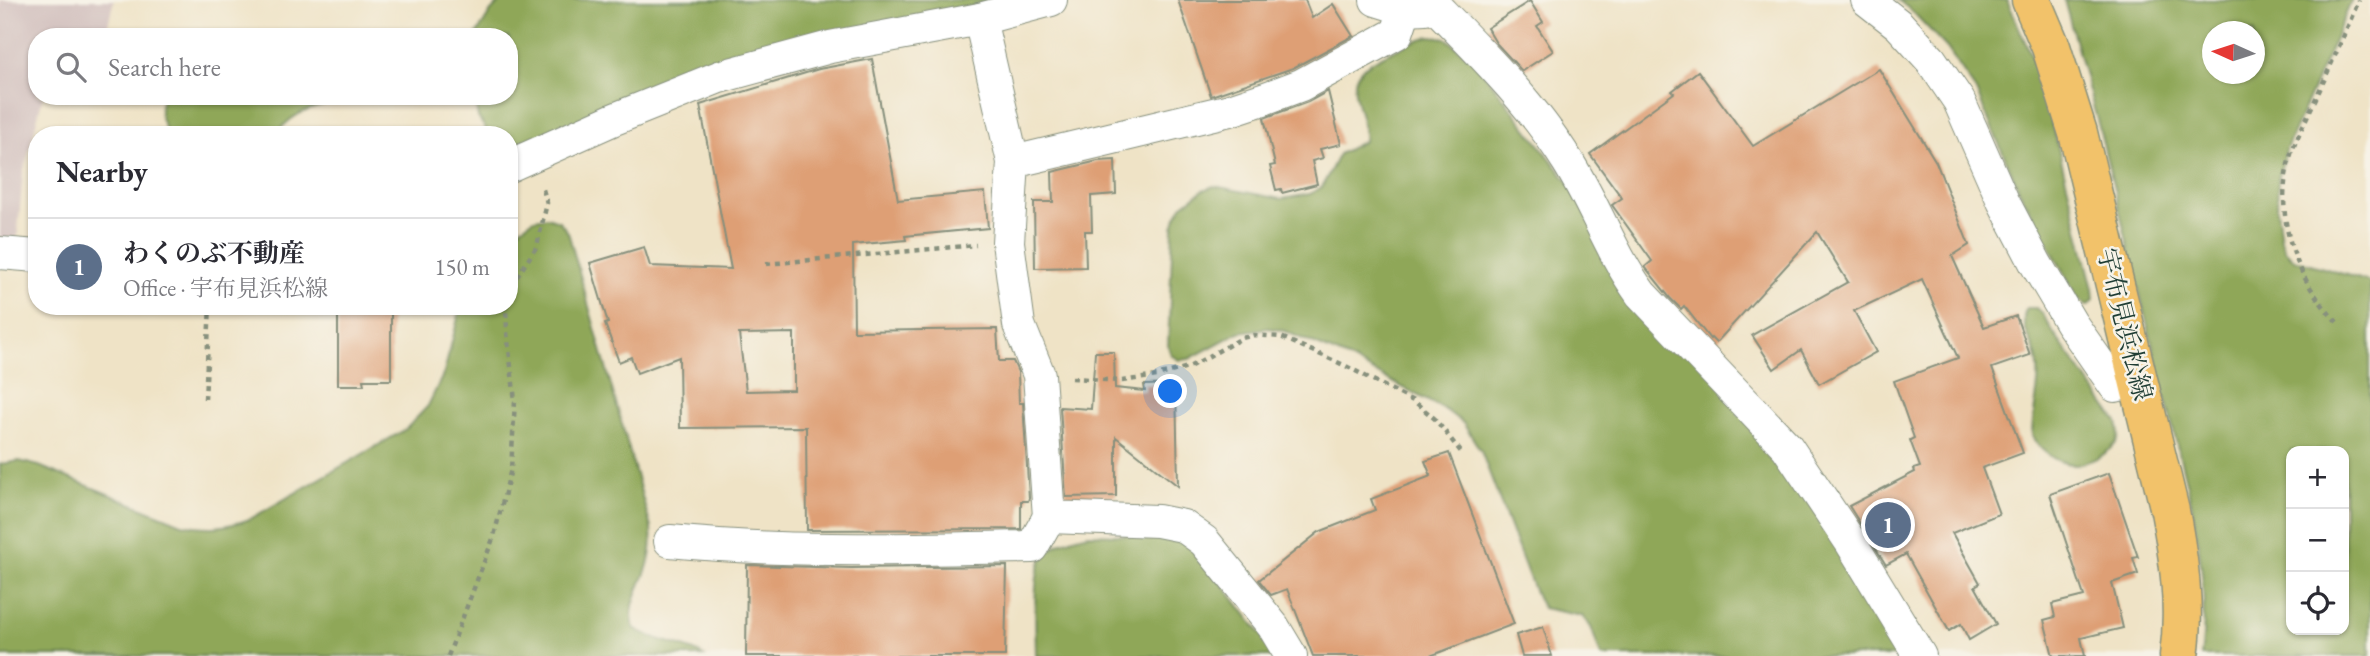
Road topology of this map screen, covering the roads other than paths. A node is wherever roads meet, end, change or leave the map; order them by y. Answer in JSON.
{"nodes":[{"id":1,"x":1051,"y":0,"type":"edge"},
{"id":2,"x":1867,"y":0,"type":"edge"},
{"id":3,"x":2031,"y":0,"type":"edge"},
{"id":4,"x":1390,"y":4,"type":"edge"},
{"id":5,"x":1444,"y":4,"type":"edge"},
{"id":6,"x":980,"y":19,"type":"junction"},
{"id":7,"x":522,"y":161,"type":"edge"},
{"id":8,"x":1013,"y":162,"type":"junction"},
{"id":9,"x":0,"y":253,"type":"edge"},
{"id":10,"x":28,"y":255,"type":"edge"},
{"id":11,"x":2138,"y":380,"type":"junction"},
{"id":12,"x":1049,"y":517,"type":"junction"},
{"id":13,"x":670,"y":541,"type":"dead end"},
{"id":14,"x":1291,"y":656,"type":"edge"},
{"id":15,"x":1920,"y":656,"type":"edge"},
{"id":16,"x":2179,"y":656,"type":"edge"}],
"edges":[{"from":1,"to":6,"type":"street"},
{"from":2,"to":11,"type":"street"},
{"from":3,"to":11,"type":"main road","name":"宇布見浜松線"},
{"from":4,"to":5,"type":"street"},
{"from":4,"to":8,"type":"street"},
{"from":5,"to":15,"type":"street"},
{"from":6,"to":7,"type":"street"},
{"from":6,"to":8,"type":"street"},
{"from":8,"to":12,"type":"street"},
{"from":9,"to":10,"type":"street"},
{"from":11,"to":16,"type":"main road","name":"宇布見浜松線"},
{"from":12,"to":13,"type":"street"},
{"from":12,"to":14,"type":"street"}]}
